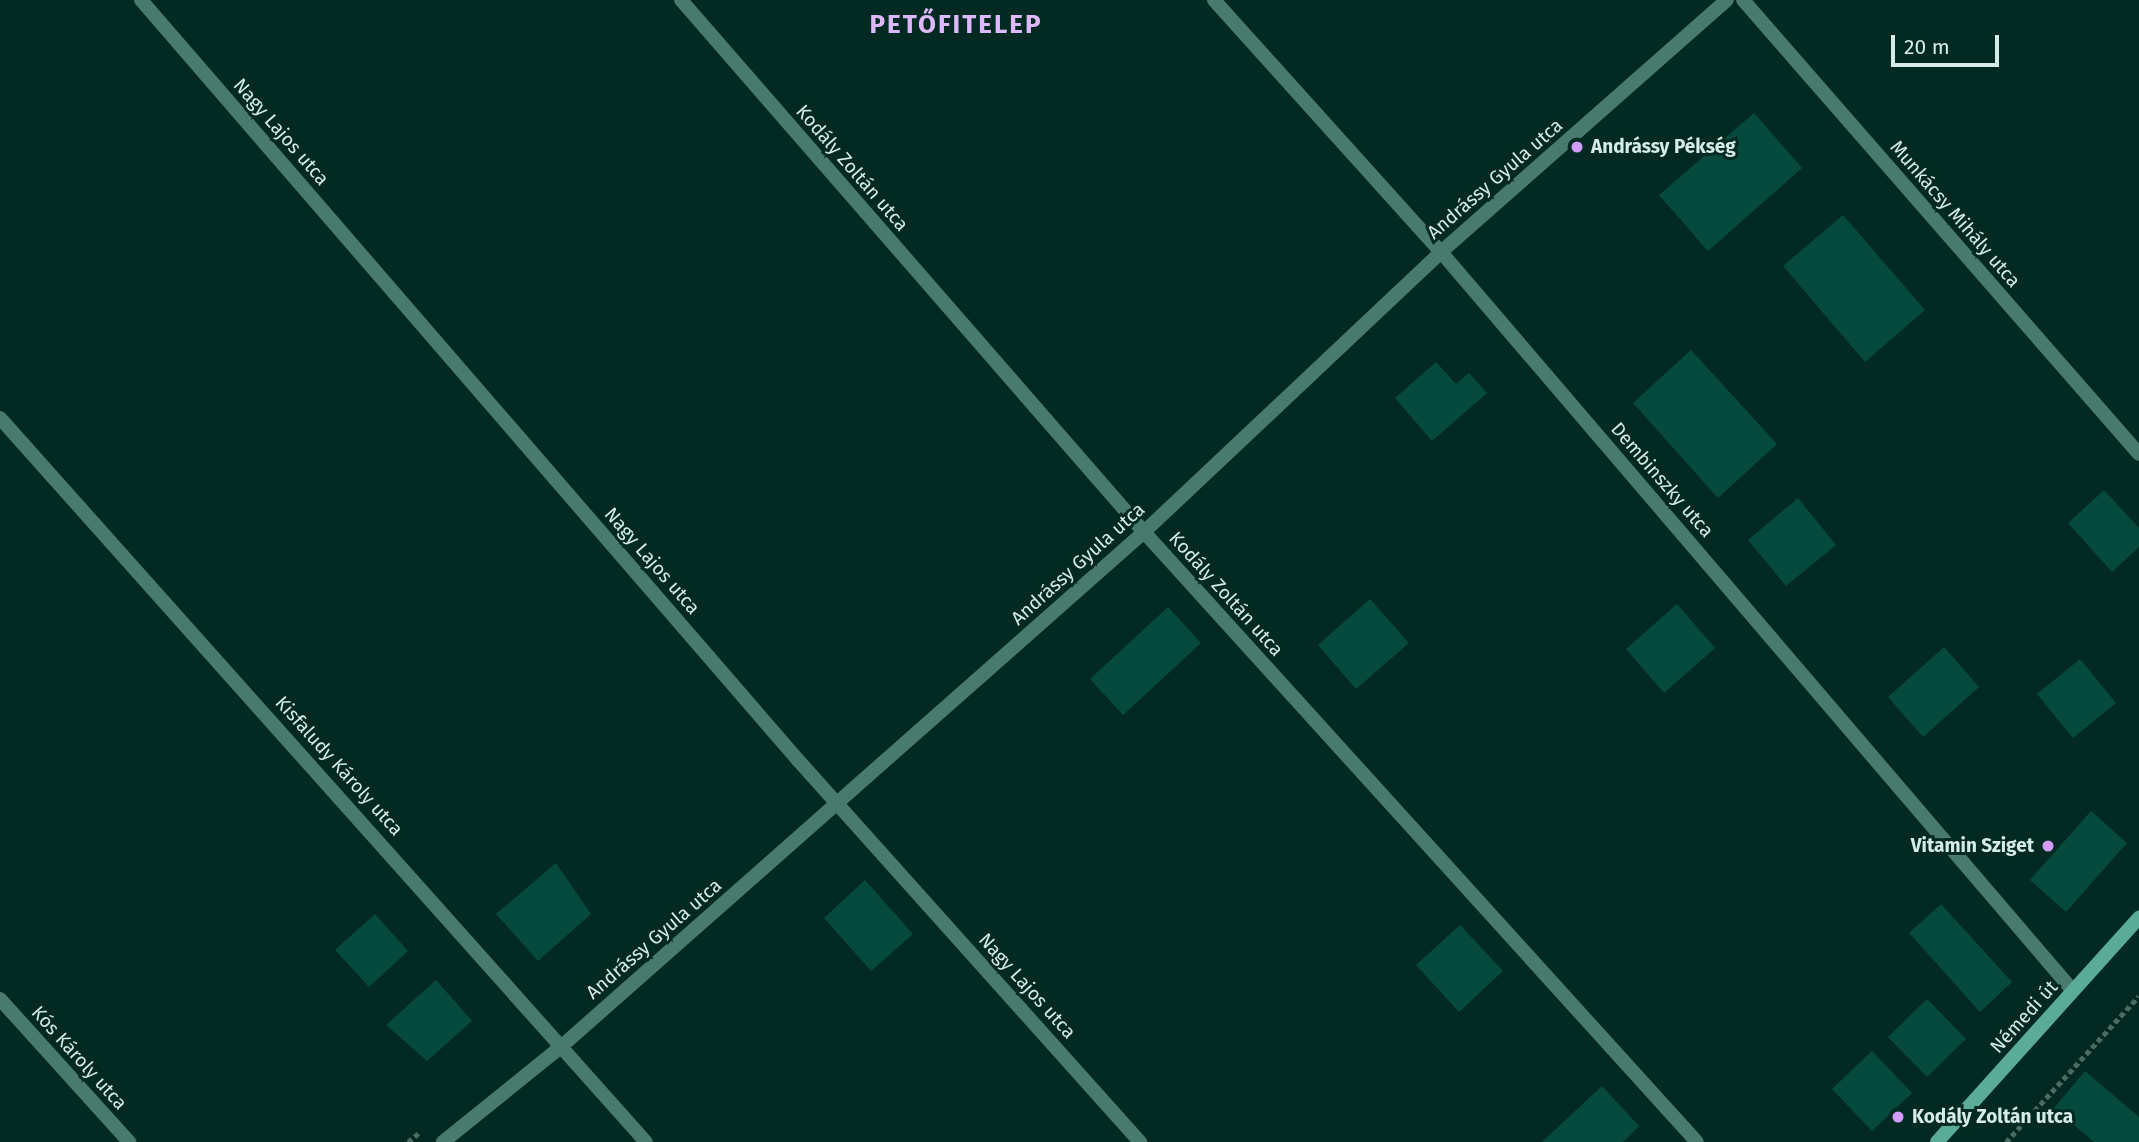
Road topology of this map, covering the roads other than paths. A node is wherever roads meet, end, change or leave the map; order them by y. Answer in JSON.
{"nodes":[{"id":1,"x":141,"y":0,"type":"edge"},
{"id":2,"x":681,"y":0,"type":"edge"},
{"id":3,"x":1214,"y":0,"type":"edge"},
{"id":4,"x":1727,"y":0,"type":"edge"},
{"id":5,"x":1743,"y":0,"type":"edge"},
{"id":6,"x":1441,"y":251,"type":"junction"},
{"id":7,"x":0,"y":418,"type":"edge"},
{"id":8,"x":2139,"y":454,"type":"edge"},
{"id":9,"x":1144,"y":532,"type":"junction"},
{"id":10,"x":836,"y":803,"type":"junction"},
{"id":11,"x":2139,"y":918,"type":"edge"},
{"id":12,"x":2073,"y":991,"type":"junction"},
{"id":13,"x":0,"y":999,"type":"edge"},
{"id":14,"x":563,"y":1045,"type":"junction"},
{"id":15,"x":128,"y":1142,"type":"edge"},
{"id":16,"x":443,"y":1142,"type":"edge"},
{"id":17,"x":646,"y":1142,"type":"edge"},
{"id":18,"x":1140,"y":1142,"type":"edge"},
{"id":19,"x":1697,"y":1142,"type":"edge"},
{"id":20,"x":1937,"y":1142,"type":"edge"}],
"edges":[{"from":1,"to":10,"type":"street","name":"Nagy Lajos utca"},
{"from":2,"to":9,"type":"street","name":"Kodály Zoltán utca"},
{"from":3,"to":6,"type":"street","name":"Dembinszky utca"},
{"from":4,"to":6,"type":"street","name":"Andrássy Gyula utca"},
{"from":5,"to":8,"type":"street","name":"Munkácsy Mihály utca"},
{"from":6,"to":9,"type":"street","name":"Andrássy Gyula utca"},
{"from":6,"to":12,"type":"street","name":"Dembinszky utca"},
{"from":7,"to":14,"type":"street","name":"Kisfaludy Károly utca"},
{"from":9,"to":10,"type":"street","name":"Andrássy Gyula utca"},
{"from":9,"to":19,"type":"street","name":"Kodály Zoltán utca"},
{"from":10,"to":14,"type":"street","name":"Andrássy Gyula utca"},
{"from":10,"to":18,"type":"street","name":"Nagy Lajos utca"},
{"from":11,"to":12,"type":"main road","name":"Némedi út"},
{"from":12,"to":20,"type":"main road","name":"Némedi út"},
{"from":13,"to":15,"type":"street","name":"Kós Károly utca"},
{"from":14,"to":16,"type":"street","name":"Andrássy Gyula utca"},
{"from":14,"to":17,"type":"street","name":"Kisfaludy Károly utca"}]}
